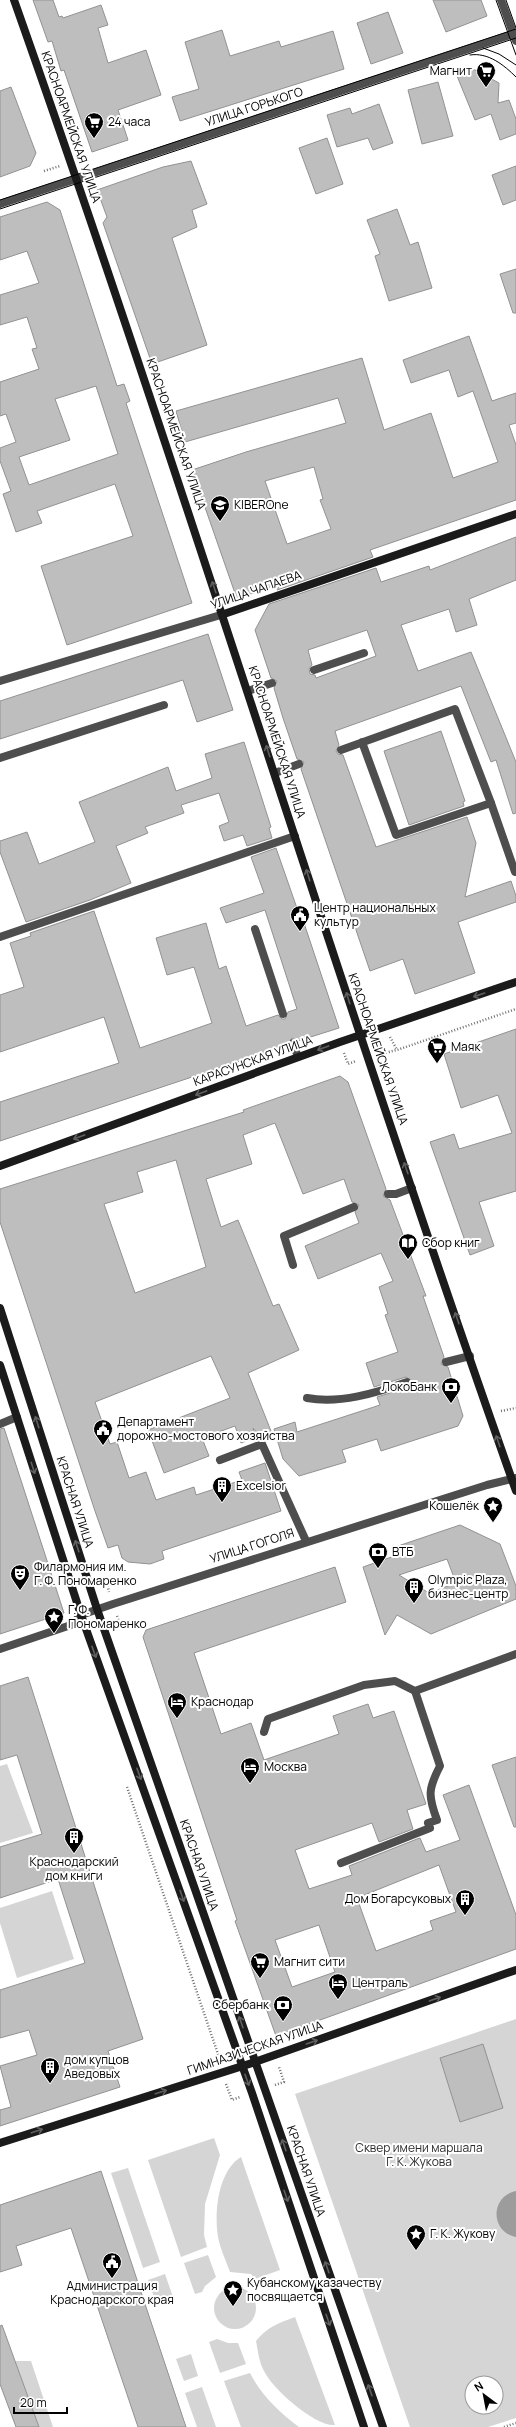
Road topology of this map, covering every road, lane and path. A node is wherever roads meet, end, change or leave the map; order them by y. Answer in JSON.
{"nodes":[{"id":1,"x":14,"y":0,"type":"edge"},
{"id":2,"x":501,"y":0,"type":"edge"},
{"id":3,"x":515,"y":36,"type":"edge"},
{"id":4,"x":77,"y":178,"type":"junction"},
{"id":5,"x":0,"y":204,"type":"edge"},
{"id":6,"x":516,"y":514,"type":"edge"},
{"id":7,"x":224,"y":614,"type":"junction"},
{"id":8,"x":364,"y":653,"type":"dead end"},
{"id":9,"x":314,"y":670,"type":"dead end"},
{"id":10,"x":0,"y":680,"type":"edge"},
{"id":11,"x":272,"y":683,"type":"dead end"},
{"id":12,"x":248,"y":691,"type":"junction"},
{"id":13,"x":164,"y":705,"type":"dead end"},
{"id":14,"x":362,"y":742,"type":"junction"},
{"id":15,"x":341,"y":750,"type":"dead end"},
{"id":16,"x":0,"y":758,"type":"edge"},
{"id":17,"x":299,"y":764,"type":"dead end"},
{"id":18,"x":275,"y":773,"type":"junction"},
{"id":19,"x":491,"y":803,"type":"junction"},
{"id":20,"x":295,"y":836,"type":"junction"},
{"id":21,"x":515,"y":872,"type":"dead end"},
{"id":22,"x":255,"y":929,"type":"dead end"},
{"id":23,"x":0,"y":937,"type":"edge"},
{"id":24,"x":516,"y":982,"type":"edge"},
{"id":25,"x":516,"y":1009,"type":"edge"},
{"id":26,"x":283,"y":1014,"type":"dead end"},
{"id":27,"x":360,"y":1035,"type":"junction"},
{"id":28,"x":293,"y":1043,"type":"dead end"},
{"id":29,"x":397,"y":1050,"type":"dead end"},
{"id":30,"x":298,"y":1058,"type":"junction"},
{"id":31,"x":0,"y":1166,"type":"edge"},
{"id":32,"x":412,"y":1188,"type":"junction"},
{"id":33,"x":388,"y":1194,"type":"dead end"},
{"id":34,"x":354,"y":1207,"type":"dead end"},
{"id":35,"x":293,"y":1265,"type":"dead end"},
{"id":36,"x":0,"y":1308,"type":"edge"},
{"id":37,"x":470,"y":1356,"type":"junction"},
{"id":38,"x":446,"y":1362,"type":"dead end"},
{"id":39,"x":0,"y":1365,"type":"edge"},
{"id":40,"x":407,"y":1382,"type":"dead end"},
{"id":41,"x":307,"y":1398,"type":"dead end"},
{"id":42,"x":17,"y":1418,"type":"junction"},
{"id":43,"x":0,"y":1424,"type":"edge"},
{"id":44,"x":220,"y":1460,"type":"dead end"},
{"id":45,"x":514,"y":1478,"type":"edge"},
{"id":46,"x":516,"y":1491,"type":"edge"},
{"id":47,"x":306,"y":1541,"type":"junction"},
{"id":48,"x":97,"y":1609,"type":"junction"},
{"id":49,"x":81,"y":1615,"type":"junction"},
{"id":50,"x":0,"y":1649,"type":"edge"},
{"id":51,"x":516,"y":1654,"type":"edge"},
{"id":52,"x":415,"y":1691,"type":"junction"},
{"id":53,"x":264,"y":1732,"type":"dead end"},
{"id":54,"x":125,"y":1780,"type":"dead end"},
{"id":55,"x":341,"y":1863,"type":"dead end"},
{"id":56,"x":516,"y":1970,"type":"edge"},
{"id":57,"x":220,"y":2059,"type":"dead end"},
{"id":58,"x":256,"y":2062,"type":"junction"},
{"id":59,"x":242,"y":2066,"type":"junction"},
{"id":60,"x":0,"y":2143,"type":"edge"},
{"id":61,"x":516,"y":2423,"type":"edge"},
{"id":62,"x":364,"y":2427,"type":"edge"},
{"id":63,"x":383,"y":2427,"type":"edge"},
{"id":64,"x":504,"y":2427,"type":"edge"}],
"edges":[{"from":1,"to":4,"type":"street","name":"КРАСНОАРМЕЙСКАЯ УЛИЦА"},
{"from":2,"to":3,"type":"street"},
{"from":3,"to":4,"type":"street","name":"УЛИЦА ГОРЬКОГО"},
{"from":4,"to":5,"type":"street","name":"УЛИЦА ГОРЬКОГО"},
{"from":7,"to":4,"type":"street","name":"КРАСНОАРМЕЙСКАЯ УЛИЦА","one_way":true},
{"from":6,"to":7,"type":"street","name":"УЛИЦА ЧАПАЕВА"},
{"from":7,"to":10,"type":"street","name":"УЛИЦА ЧАПАЕВА"},
{"from":7,"to":12,"type":"street","name":"КРАСНОАРМЕЙСКАЯ УЛИЦА"},
{"from":8,"to":9,"type":"street"},
{"from":11,"to":12,"type":"street"},
{"from":18,"to":12,"type":"street","name":"КРАСНОАРМЕЙСКАЯ УЛИЦА","one_way":true},
{"from":13,"to":16,"type":"street"},
{"from":14,"to":15,"type":"street"},
{"from":14,"to":19,"type":"street"},
{"from":14,"to":19,"type":"street"},
{"from":17,"to":18,"type":"street"},
{"from":18,"to":20,"type":"street","name":"КРАСНОАРМЕЙСКАЯ УЛИЦА"},
{"from":19,"to":21,"type":"street"},
{"from":20,"to":23,"type":"street"},
{"from":27,"to":20,"type":"street","name":"КРАСНОАРМЕЙСКАЯ УЛИЦА","one_way":true},
{"from":22,"to":26,"type":"street"},
{"from":24,"to":27,"type":"street","name":"КАРАСУНСКАЯ УЛИЦА","one_way":true},
{"from":25,"to":29,"type":"path"},
{"from":27,"to":30,"type":"street","name":"КАРАСУНСКАЯ УЛИЦА","one_way":true},
{"from":32,"to":27,"type":"street","name":"КРАСНОАРМЕЙСКАЯ УЛИЦА","one_way":true},
{"from":28,"to":30,"type":"street"},
{"from":30,"to":31,"type":"street","name":"КАРАСУНСКАЯ УЛИЦА","one_way":true},
{"from":32,"to":33,"type":"street"},
{"from":37,"to":32,"type":"street","name":"КРАСНОАРМЕЙСКАЯ УЛИЦА","one_way":true},
{"from":34,"to":35,"type":"street"},
{"from":48,"to":36,"type":"street","name":"КРАСНАЯ УЛИЦА","one_way":true},
{"from":37,"to":38,"type":"street"},
{"from":45,"to":37,"type":"street","name":"КРАСНОАРМЕЙСКАЯ УЛИЦА","one_way":true},
{"from":39,"to":42,"type":"street"},
{"from":40,"to":41,"type":"street"},
{"from":42,"to":43,"type":"street"},
{"from":42,"to":49,"type":"street","one_way":true},
{"from":44,"to":47,"type":"street"},
{"from":45,"to":46,"type":"street","name":"КРАСНОАРМЕЙСКАЯ УЛИЦА"},
{"from":45,"to":47,"type":"street","name":"УЛИЦА ГОГОЛЯ"},
{"from":47,"to":48,"type":"street","name":"УЛИЦА ГОГОЛЯ"},
{"from":48,"to":49,"type":"street","name":"УЛИЦА ГОГОЛЯ"},
{"from":58,"to":48,"type":"street","name":"КРАСНАЯ УЛИЦА","one_way":true},
{"from":49,"to":50,"type":"street","name":"УЛИЦА ГОГОЛЯ"},
{"from":49,"to":59,"type":"street","one_way":true},
{"from":51,"to":52,"type":"street"},
{"from":52,"to":53,"type":"street"},
{"from":52,"to":55,"type":"street"},
{"from":54,"to":57,"type":"path"},
{"from":58,"to":56,"type":"street","name":"ГИМНАЗИЧЕСКАЯ УЛИЦА","one_way":true},
{"from":58,"to":59,"type":"street","name":"ГИМНАЗИЧЕСКАЯ УЛИЦА"},
{"from":63,"to":58,"type":"street","name":"КРАСНАЯ УЛИЦА","one_way":true},
{"from":60,"to":59,"type":"street","name":"ГИМНАЗИЧЕСКАЯ УЛИЦА","one_way":true},
{"from":59,"to":62,"type":"street","one_way":true},
{"from":61,"to":64,"type":"path"}]}
